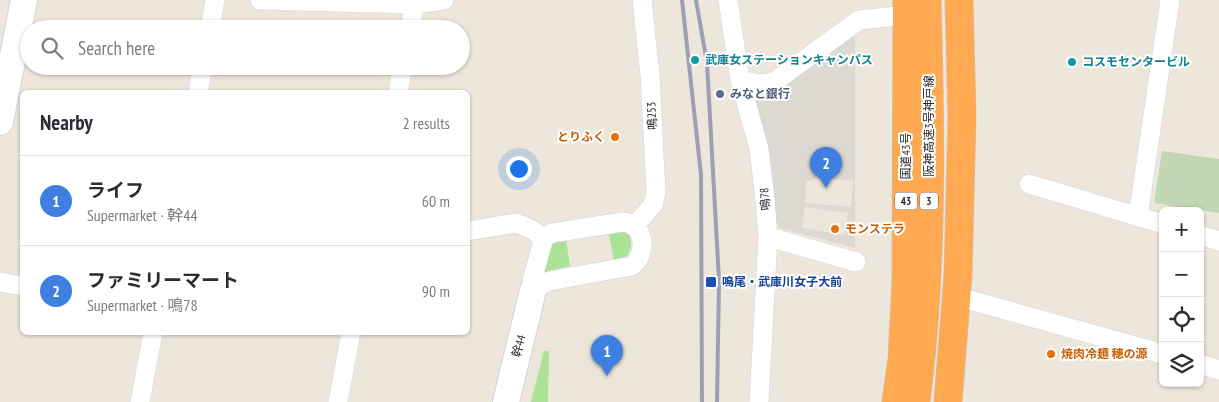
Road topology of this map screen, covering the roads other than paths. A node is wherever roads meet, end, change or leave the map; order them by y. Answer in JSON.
{"nodes":[{"id":1,"x":24,"y":0,"type":"edge"},
{"id":2,"x":215,"y":0,"type":"edge"},
{"id":3,"x":260,"y":0,"type":"edge"},
{"id":4,"x":444,"y":0,"type":"edge"},
{"id":5,"x":642,"y":0,"type":"edge"},
{"id":6,"x":728,"y":0,"type":"edge"},
{"id":7,"x":960,"y":0,"type":"edge"},
{"id":8,"x":976,"y":0,"type":"edge"},
{"id":9,"x":1170,"y":0,"type":"edge"},
{"id":10,"x":415,"y":2,"type":"edge"},
{"id":11,"x":914,"y":5,"type":"edge"},
{"id":12,"x":20,"y":20,"type":"edge"},
{"id":13,"x":20,"y":20,"type":"edge"},
{"id":14,"x":212,"y":20,"type":"edge"},
{"id":15,"x":412,"y":20,"type":"edge"},
{"id":16,"x":201,"y":75,"type":"edge"},
{"id":17,"x":401,"y":75,"type":"edge"},
{"id":18,"x":740,"y":80,"type":"junction"},
{"id":19,"x":198,"y":90,"type":"edge"},
{"id":20,"x":398,"y":90,"type":"edge"},
{"id":21,"x":0,"y":122,"type":"edge"},
{"id":22,"x":1029,"y":184,"type":"dead end"},
{"id":23,"x":1138,"y":217,"type":"junction"},
{"id":24,"x":1159,"y":223,"type":"edge"},
{"id":25,"x":635,"y":225,"type":"junction"},
{"id":26,"x":470,"y":231,"type":"edge"},
{"id":27,"x":1204,"y":236,"type":"edge"},
{"id":28,"x":768,"y":237,"type":"junction"},
{"id":29,"x":544,"y":238,"type":"junction"},
{"id":30,"x":1219,"y":241,"type":"edge"},
{"id":31,"x":856,"y":262,"type":"dead end"},
{"id":32,"x":0,"y":282,"type":"edge"},
{"id":33,"x":20,"y":286,"type":"edge"},
{"id":34,"x":533,"y":290,"type":"junction"},
{"id":35,"x":970,"y":300,"type":"junction"},
{"id":36,"x":152,"y":335,"type":"edge"},
{"id":37,"x":350,"y":335,"type":"edge"},
{"id":38,"x":1159,"y":353,"type":"edge"},
{"id":39,"x":1204,"y":365,"type":"edge"},
{"id":40,"x":1219,"y":370,"type":"edge"},
{"id":41,"x":140,"y":402,"type":"edge"},
{"id":42,"x":338,"y":402,"type":"edge"},
{"id":43,"x":506,"y":402,"type":"edge"},
{"id":44,"x":759,"y":402,"type":"edge"},
{"id":45,"x":896,"y":402,"type":"edge"},
{"id":46,"x":916,"y":402,"type":"edge"},
{"id":47,"x":948,"y":402,"type":"edge"},
{"id":48,"x":963,"y":402,"type":"edge"}],
"edges":[{"from":1,"to":13,"type":"street"},
{"from":2,"to":14,"type":"street"},
{"from":3,"to":10,"type":"street"},
{"from":4,"to":10,"type":"street"},
{"from":5,"to":25,"type":"street","name":"鳴253"},
{"from":6,"to":18,"type":"street","name":"鳴78"},
{"from":7,"to":47,"type":"highway"},
{"from":8,"to":35,"type":"highway"},
{"from":9,"to":23,"type":"street"},
{"from":10,"to":15,"type":"street"},
{"from":11,"to":18,"type":"street"},
{"from":11,"to":45,"type":"highway","name":"国道43号","number":"43"},
{"from":11,"to":46,"type":"highway","name":"阪神高速3号神戸線","number":"3"},
{"from":12,"to":21,"type":"street"},
{"from":16,"to":19,"type":"street"},
{"from":17,"to":20,"type":"street"},
{"from":18,"to":28,"type":"street","name":"鳴78"},
{"from":22,"to":23,"type":"street"},
{"from":23,"to":24,"type":"street"},
{"from":25,"to":29,"type":"street"},
{"from":25,"to":34,"type":"street"},
{"from":26,"to":29,"type":"street"},
{"from":27,"to":30,"type":"street"},
{"from":28,"to":31,"type":"street"},
{"from":28,"to":44,"type":"street","name":"鳴78"},
{"from":29,"to":34,"type":"street"},
{"from":32,"to":33,"type":"street"},
{"from":34,"to":43,"type":"street","name":"幹44"},
{"from":35,"to":38,"type":"street"},
{"from":35,"to":48,"type":"highway"},
{"from":36,"to":41,"type":"street"},
{"from":37,"to":42,"type":"street"},
{"from":39,"to":40,"type":"street"}]}
